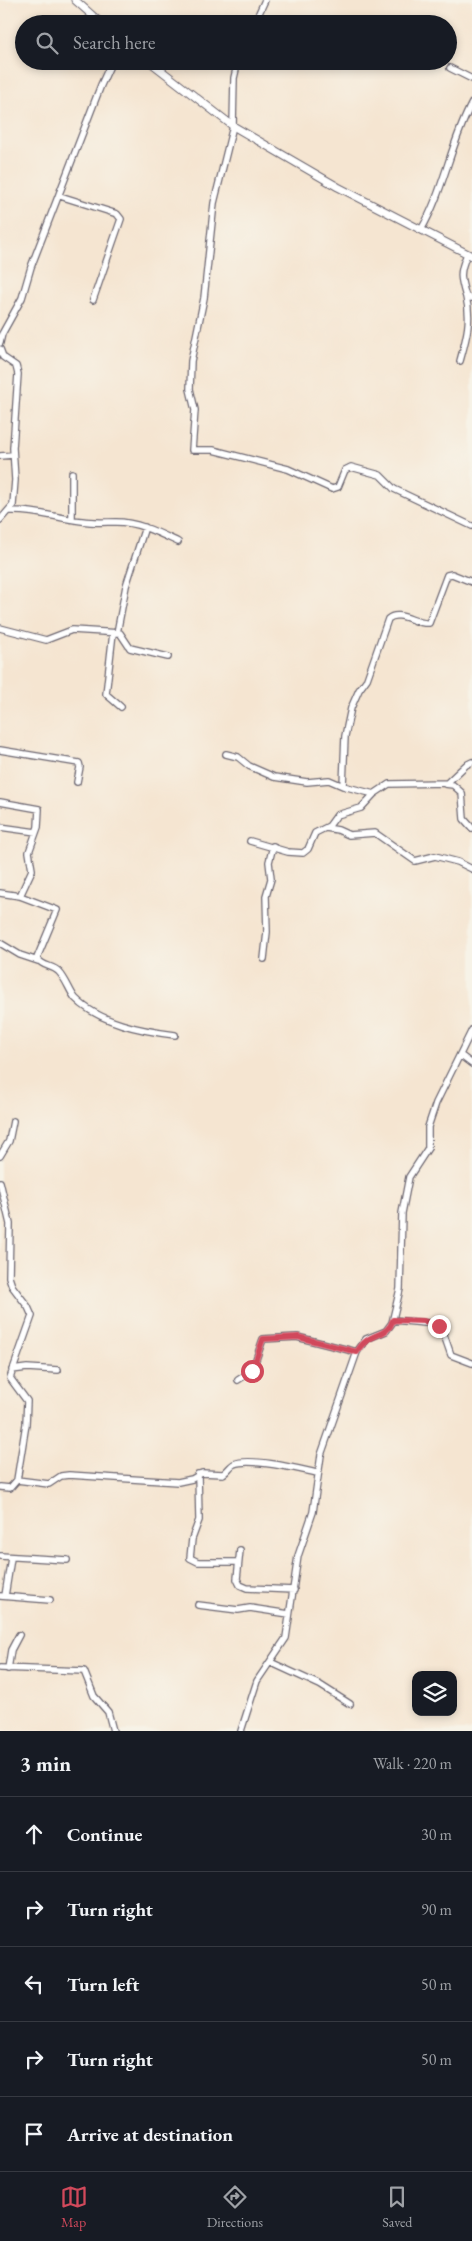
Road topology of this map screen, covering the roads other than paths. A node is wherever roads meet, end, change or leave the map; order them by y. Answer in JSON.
{"nodes":[{"id":1,"x":75,"y":0,"type":"edge"},
{"id":2,"x":265,"y":0,"type":"edge"},
{"id":3,"x":92,"y":15,"type":"edge"},
{"id":4,"x":258,"y":15,"type":"edge"},
{"id":5,"x":108,"y":70,"type":"edge"},
{"id":6,"x":160,"y":70,"type":"edge"},
{"id":7,"x":236,"y":70,"type":"edge"},
{"id":8,"x":454,"y":70,"type":"edge"},
{"id":9,"x":472,"y":79,"type":"edge"},
{"id":10,"x":472,"y":103,"type":"edge"},
{"id":11,"x":232,"y":126,"type":"junction"},
{"id":12,"x":60,"y":196,"type":"junction"},
{"id":13,"x":421,"y":230,"type":"junction"},
{"id":14,"x":469,"y":255,"type":"edge"},
{"id":15,"x":469,"y":297,"type":"edge"},
{"id":16,"x":93,"y":300,"type":"dead end"},
{"id":17,"x":0,"y":343,"type":"edge"},
{"id":18,"x":0,"y":349,"type":"edge"},
{"id":19,"x":460,"y":361,"type":"dead end"},
{"id":20,"x":13,"y":455,"type":"junction"},
{"id":21,"x":0,"y":456,"type":"edge"},
{"id":22,"x":72,"y":473,"type":"dead end"},
{"id":23,"x":10,"y":511,"type":"junction"},
{"id":24,"x":72,"y":519,"type":"junction"},
{"id":25,"x":0,"y":520,"type":"edge"},
{"id":26,"x":472,"y":526,"type":"edge"},
{"id":27,"x":145,"y":527,"type":"junction"},
{"id":28,"x":178,"y":542,"type":"dead end"},
{"id":29,"x":472,"y":582,"type":"edge"},
{"id":30,"x":0,"y":628,"type":"edge"},
{"id":31,"x":115,"y":633,"type":"junction"},
{"id":32,"x":168,"y":657,"type":"dead end"},
{"id":33,"x":121,"y":707,"type":"dead end"},
{"id":34,"x":0,"y":750,"type":"edge"},
{"id":35,"x":226,"y":754,"type":"dead end"},
{"id":36,"x":472,"y":762,"type":"edge"},
{"id":37,"x":78,"y":782,"type":"dead end"},
{"id":38,"x":442,"y":784,"type":"junction"},
{"id":39,"x":343,"y":786,"type":"junction"},
{"id":40,"x":374,"y":794,"type":"junction"},
{"id":41,"x":0,"y":802,"type":"edge"},
{"id":42,"x":0,"y":826,"type":"edge"},
{"id":43,"x":326,"y":828,"type":"junction"},
{"id":44,"x":472,"y":828,"type":"edge"},
{"id":45,"x":36,"y":832,"type":"junction"},
{"id":46,"x":250,"y":841,"type":"dead end"},
{"id":47,"x":273,"y":846,"type":"junction"},
{"id":48,"x":472,"y":869,"type":"edge"},
{"id":49,"x":0,"y":893,"type":"edge"},
{"id":50,"x":20,"y":896,"type":"junction"},
{"id":51,"x":0,"y":943,"type":"edge"},
{"id":52,"x":264,"y":959,"type":"dead end"},
{"id":53,"x":38,"y":961,"type":"junction"},
{"id":54,"x":472,"y":1030,"type":"edge"},
{"id":55,"x":175,"y":1035,"type":"dead end"},
{"id":56,"x":460,"y":1055,"type":"junction"},
{"id":57,"x":472,"y":1064,"type":"edge"},
{"id":58,"x":14,"y":1121,"type":"dead end"},
{"id":59,"x":0,"y":1156,"type":"edge"},
{"id":60,"x":0,"y":1182,"type":"edge"},
{"id":61,"x":393,"y":1320,"type":"junction"},
{"id":62,"x":357,"y":1352,"type":"junction"},
{"id":63,"x":472,"y":1363,"type":"edge"},
{"id":64,"x":12,"y":1370,"type":"junction"},
{"id":65,"x":58,"y":1370,"type":"dead end"},
{"id":66,"x":238,"y":1380,"type":"dead end"},
{"id":67,"x":317,"y":1472,"type":"junction"},
{"id":68,"x":198,"y":1474,"type":"junction"},
{"id":69,"x":16,"y":1480,"type":"junction"},
{"id":70,"x":0,"y":1487,"type":"edge"},
{"id":71,"x":240,"y":1550,"type":"dead end"},
{"id":72,"x":0,"y":1556,"type":"edge"},
{"id":73,"x":11,"y":1558,"type":"junction"},
{"id":74,"x":67,"y":1560,"type":"dead end"},
{"id":75,"x":238,"y":1562,"type":"junction"},
{"id":76,"x":294,"y":1590,"type":"junction"},
{"id":77,"x":2,"y":1596,"type":"edge"},
{"id":78,"x":50,"y":1600,"type":"dead end"},
{"id":79,"x":198,"y":1605,"type":"dead end"},
{"id":80,"x":289,"y":1614,"type":"junction"},
{"id":81,"x":18,"y":1635,"type":"dead end"},
{"id":82,"x":270,"y":1662,"type":"junction"},
{"id":83,"x":0,"y":1668,"type":"edge"},
{"id":84,"x":8,"y":1669,"type":"junction"},
{"id":85,"x":350,"y":1704,"type":"dead end"},
{"id":86,"x":113,"y":1731,"type":"edge"},
{"id":87,"x":241,"y":1731,"type":"edge"}],
"edges":[{"from":1,"to":3,"type":"street"},
{"from":2,"to":4,"type":"street"},
{"from":5,"to":12,"type":"street"},
{"from":6,"to":11,"type":"street"},
{"from":7,"to":11,"type":"street"},
{"from":8,"to":9,"type":"street"},
{"from":10,"to":13,"type":"street"},
{"from":11,"to":13,"type":"street"},
{"from":11,"to":26,"type":"street"},
{"from":12,"to":16,"type":"street"},
{"from":12,"to":17,"type":"street"},
{"from":13,"to":14,"type":"street"},
{"from":14,"to":15,"type":"street"},
{"from":15,"to":19,"type":"street"},
{"from":18,"to":20,"type":"street"},
{"from":20,"to":21,"type":"street"},
{"from":20,"to":23,"type":"street"},
{"from":22,"to":24,"type":"street"},
{"from":23,"to":24,"type":"street"},
{"from":23,"to":25,"type":"street"},
{"from":24,"to":27,"type":"street"},
{"from":27,"to":28,"type":"street"},
{"from":27,"to":31,"type":"street"},
{"from":29,"to":39,"type":"street"},
{"from":30,"to":31,"type":"street"},
{"from":31,"to":32,"type":"street"},
{"from":31,"to":33,"type":"street"},
{"from":34,"to":37,"type":"street"},
{"from":35,"to":39,"type":"street"},
{"from":36,"to":38,"type":"street"},
{"from":38,"to":40,"type":"street"},
{"from":38,"to":44,"type":"street"},
{"from":39,"to":40,"type":"street"},
{"from":40,"to":43,"type":"street"},
{"from":41,"to":45,"type":"street"},
{"from":42,"to":45,"type":"street"},
{"from":43,"to":47,"type":"street"},
{"from":43,"to":48,"type":"street"},
{"from":45,"to":50,"type":"street"},
{"from":46,"to":47,"type":"street"},
{"from":47,"to":52,"type":"street"},
{"from":49,"to":50,"type":"street"},
{"from":50,"to":53,"type":"street"},
{"from":51,"to":53,"type":"street"},
{"from":53,"to":55,"type":"street"},
{"from":54,"to":56,"type":"street"},
{"from":56,"to":57,"type":"street"},
{"from":56,"to":61,"type":"street"},
{"from":58,"to":59,"type":"street"},
{"from":60,"to":64,"type":"street"},
{"from":61,"to":62,"type":"street"},
{"from":61,"to":63,"type":"street"},
{"from":62,"to":66,"type":"street"},
{"from":62,"to":67,"type":"street"},
{"from":64,"to":65,"type":"street"},
{"from":64,"to":69,"type":"street"},
{"from":67,"to":68,"type":"street"},
{"from":67,"to":76,"type":"street"},
{"from":68,"to":69,"type":"street"},
{"from":68,"to":75,"type":"street"},
{"from":69,"to":70,"type":"street"},
{"from":71,"to":75,"type":"street"},
{"from":72,"to":73,"type":"street"},
{"from":73,"to":74,"type":"street"},
{"from":73,"to":77,"type":"street"},
{"from":75,"to":76,"type":"street"},
{"from":76,"to":80,"type":"street"},
{"from":77,"to":78,"type":"street"},
{"from":79,"to":80,"type":"street"},
{"from":80,"to":82,"type":"street"},
{"from":81,"to":84,"type":"street"},
{"from":82,"to":85,"type":"street"},
{"from":82,"to":87,"type":"street"},
{"from":83,"to":84,"type":"street"},
{"from":84,"to":86,"type":"street"}]}
